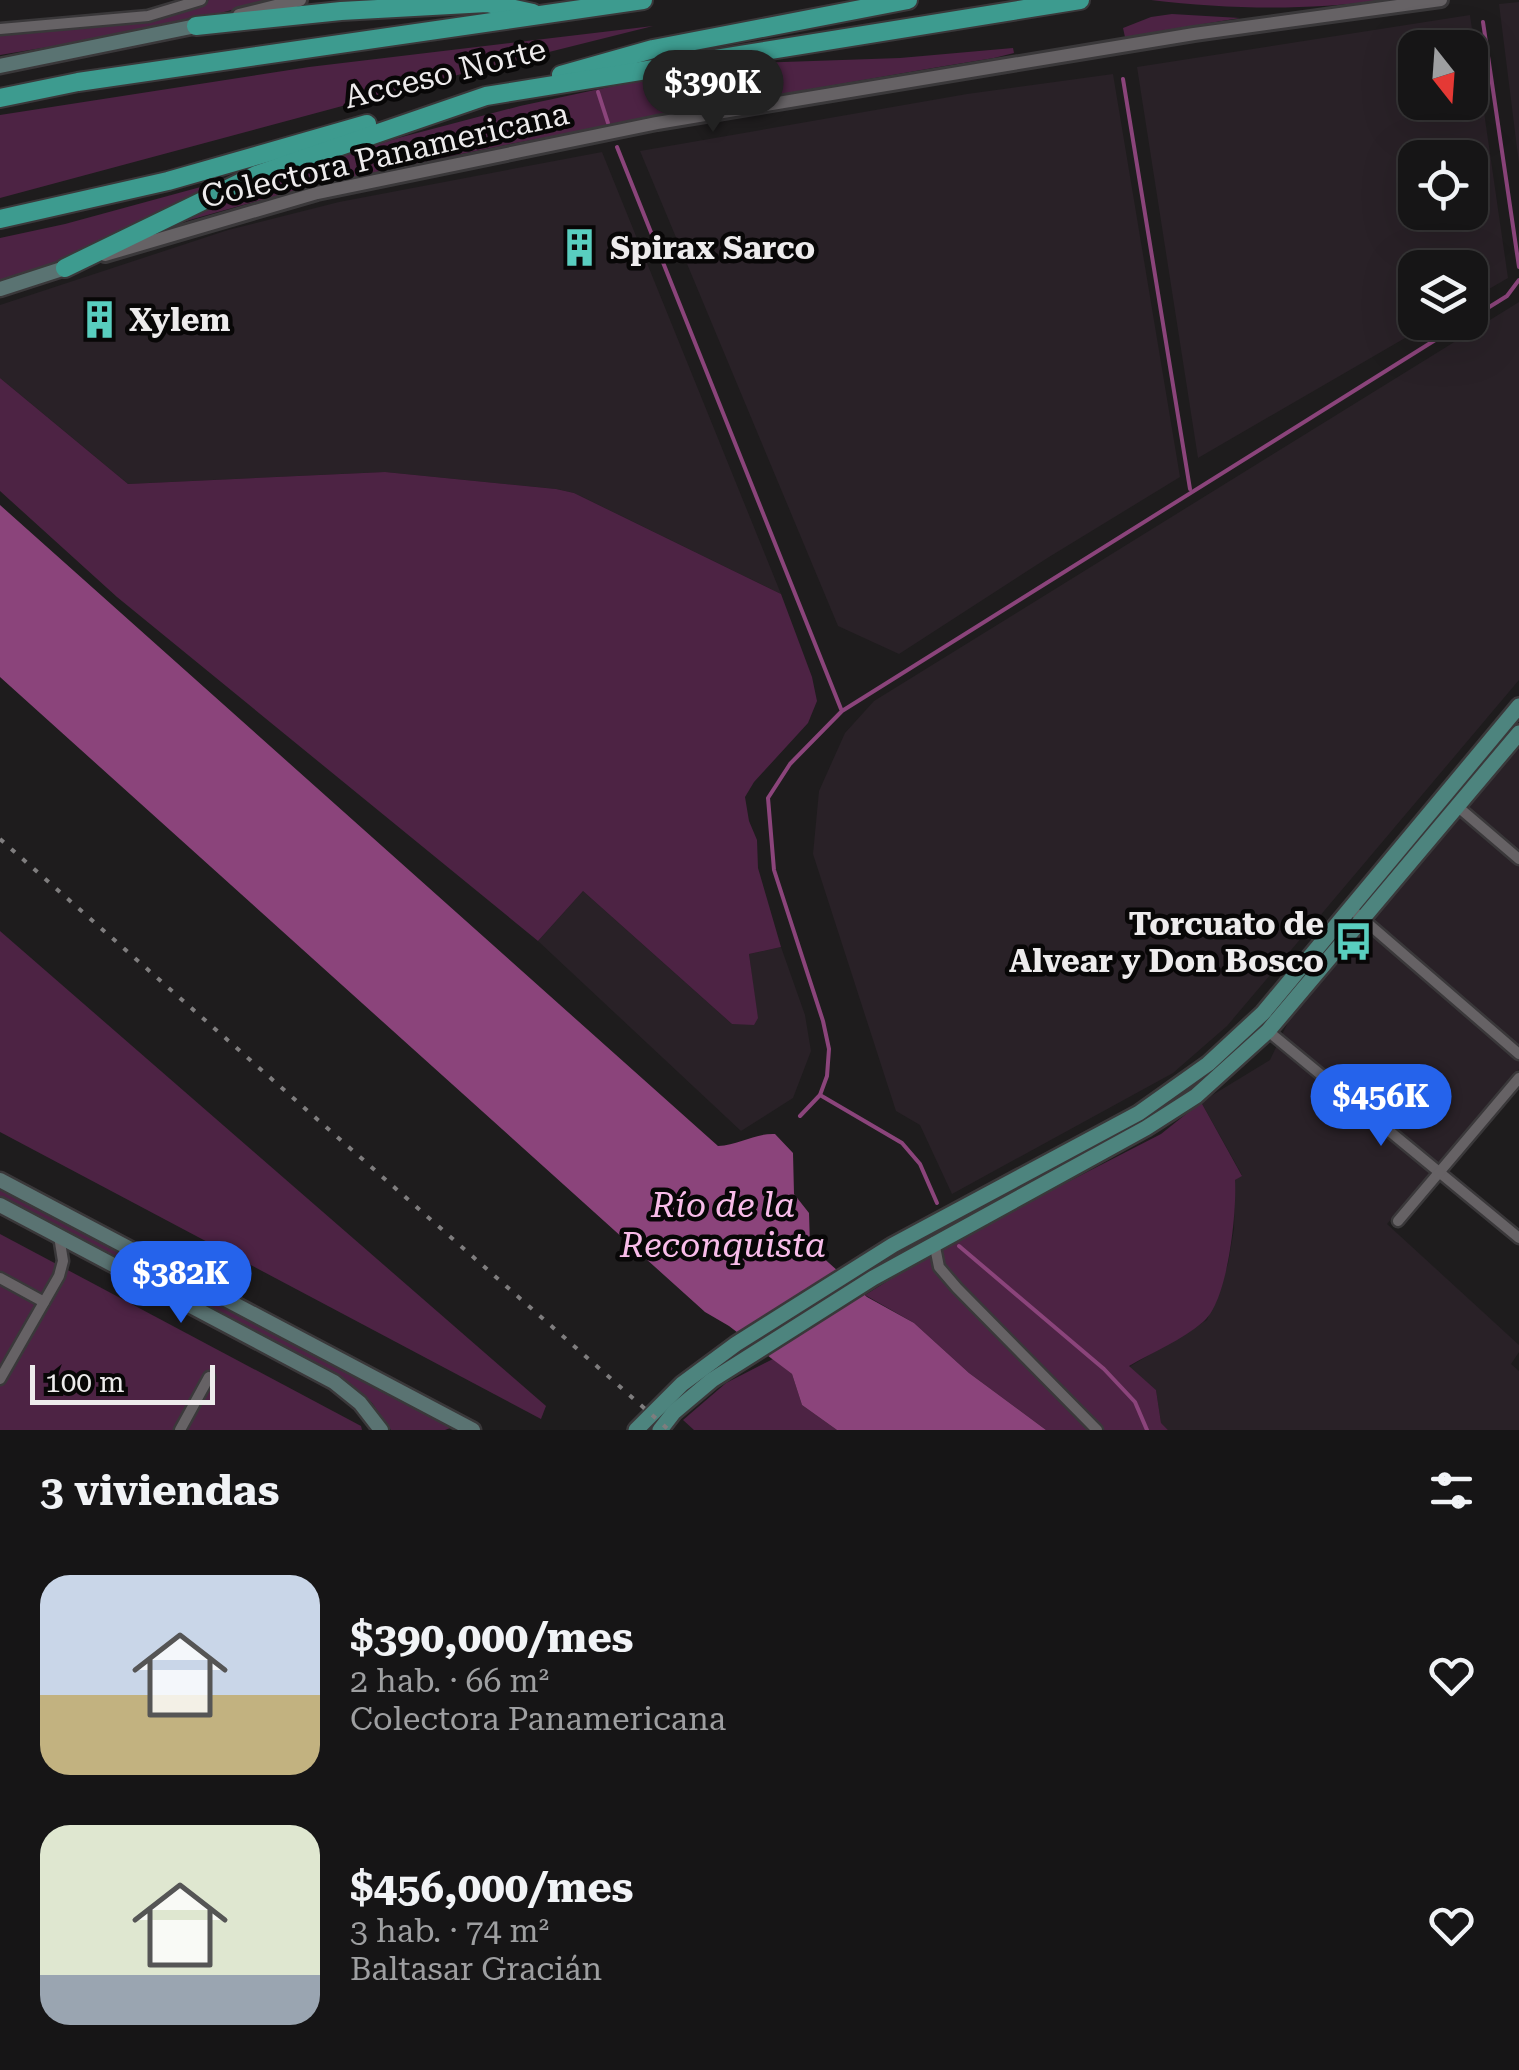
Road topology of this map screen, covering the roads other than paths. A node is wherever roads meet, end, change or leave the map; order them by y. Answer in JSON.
{"nodes":[{"id":1,"x":300,"y":0,"type":"edge"},
{"id":2,"x":643,"y":0,"type":"edge"},
{"id":3,"x":908,"y":0,"type":"edge"},
{"id":4,"x":1080,"y":0,"type":"edge"},
{"id":5,"x":1442,"y":0,"type":"edge"},
{"id":6,"x":198,"y":1,"type":"edge"},
{"id":7,"x":543,"y":14,"type":"junction"},
{"id":8,"x":196,"y":26,"type":"junction"},
{"id":9,"x":0,"y":29,"type":"edge"},
{"id":10,"x":0,"y":66,"type":"edge"},
{"id":11,"x":486,"y":96,"type":"junction"},
{"id":12,"x":0,"y":98,"type":"edge"},
{"id":13,"x":0,"y":219,"type":"edge"},
{"id":14,"x":65,"y":268,"type":"junction"},
{"id":15,"x":0,"y":289,"type":"edge"},
{"id":16,"x":1519,"y":706,"type":"edge"},
{"id":17,"x":1519,"y":733,"type":"edge"},
{"id":18,"x":1457,"y":806,"type":"junction"},
{"id":19,"x":1519,"y":859,"type":"edge"},
{"id":20,"x":1356,"y":913,"type":"junction"},
{"id":21,"x":1268,"y":1031,"type":"junction"},
{"id":22,"x":1519,"y":1054,"type":"edge"},
{"id":23,"x":1519,"y":1078,"type":"edge"},
{"id":24,"x":1441,"y":1172,"type":"junction"},
{"id":25,"x":0,"y":1180,"type":"edge"},
{"id":26,"x":0,"y":1205,"type":"edge"},
{"id":27,"x":1398,"y":1221,"type":"dead end"},
{"id":28,"x":58,"y":1236,"type":"junction"},
{"id":29,"x":1519,"y":1238,"type":"edge"},
{"id":30,"x":934,"y":1242,"type":"junction"},
{"id":31,"x":0,"y":1278,"type":"edge"},
{"id":32,"x":44,"y":1302,"type":"junction"},
{"id":33,"x":209,"y":1377,"type":"dead end"},
{"id":34,"x":0,"y":1379,"type":"edge"},
{"id":35,"x":180,"y":1430,"type":"edge"},
{"id":36,"x":381,"y":1430,"type":"edge"},
{"id":37,"x":472,"y":1430,"type":"edge"},
{"id":38,"x":636,"y":1430,"type":"edge"},
{"id":39,"x":660,"y":1430,"type":"edge"},
{"id":40,"x":1097,"y":1430,"type":"edge"}],
"edges":[{"from":1,"to":8,"type":"street"},
{"from":2,"to":7,"type":"highway","name":"Acceso Norte"},
{"from":3,"to":11,"type":"highway","name":"Acceso Norte"},
{"from":4,"to":11,"type":"highway"},
{"from":5,"to":14,"type":"street","name":"Colectora Panamericana"},
{"from":6,"to":9,"type":"street"},
{"from":7,"to":8,"type":"highway"},
{"from":7,"to":12,"type":"highway","name":"Acceso Norte"},
{"from":8,"to":10,"type":"main road"},
{"from":11,"to":13,"type":"highway","name":"Acceso Norte"},
{"from":11,"to":14,"type":"highway"},
{"from":14,"to":15,"type":"main road","name":"Colectora Panamericana"},
{"from":16,"to":20,"type":"main road"},
{"from":17,"to":18,"type":"main road"},
{"from":18,"to":19,"type":"street"},
{"from":18,"to":20,"type":"main road"},
{"from":20,"to":21,"type":"main road"},
{"from":20,"to":22,"type":"street"},
{"from":20,"to":38,"type":"main road"},
{"from":21,"to":24,"type":"street"},
{"from":21,"to":30,"type":"main road"},
{"from":23,"to":24,"type":"street"},
{"from":24,"to":27,"type":"street"},
{"from":24,"to":29,"type":"street"},
{"from":25,"to":37,"type":"main road"},
{"from":26,"to":28,"type":"main road"},
{"from":28,"to":32,"type":"street"},
{"from":28,"to":36,"type":"main road"},
{"from":30,"to":39,"type":"main road"},
{"from":30,"to":40,"type":"street"},
{"from":31,"to":32,"type":"street"},
{"from":32,"to":34,"type":"street"},
{"from":33,"to":35,"type":"street"}]}
